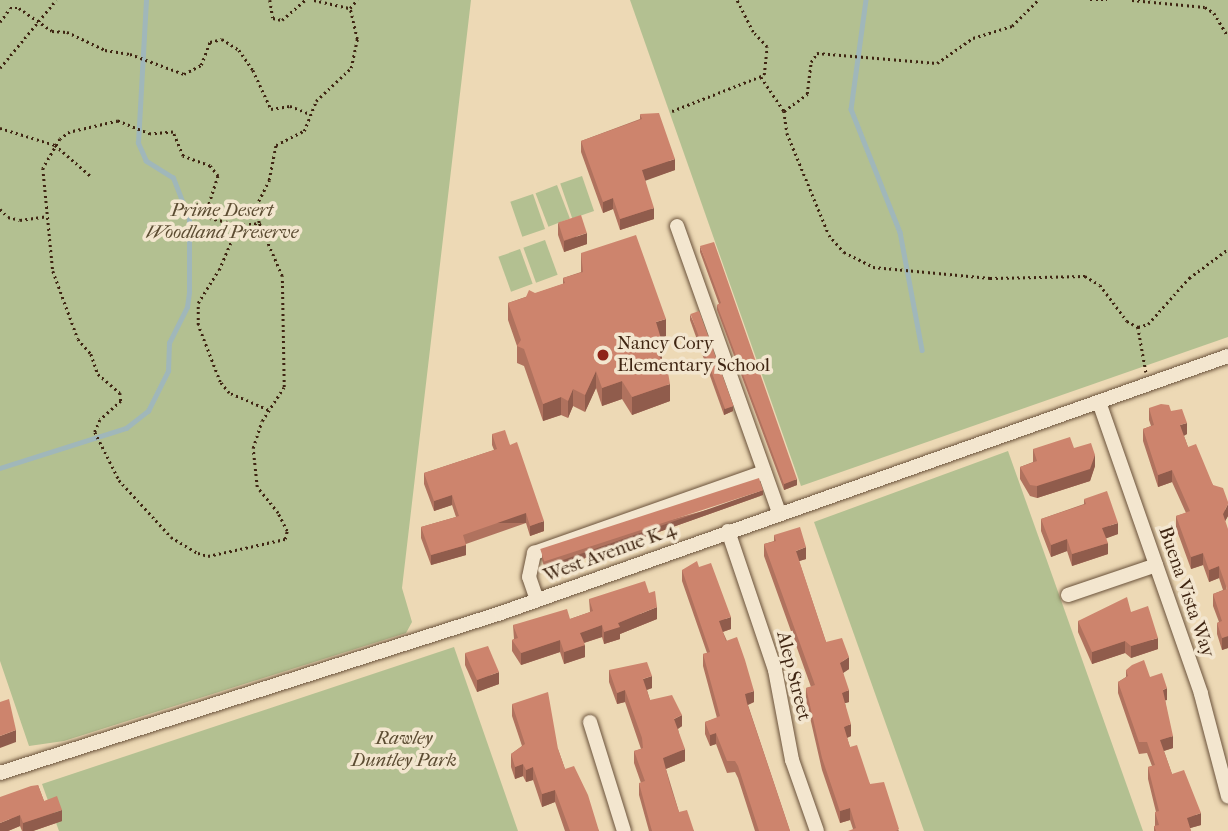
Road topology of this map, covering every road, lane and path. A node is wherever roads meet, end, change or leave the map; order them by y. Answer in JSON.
{"nodes":[{"id":1,"x":56,"y":0,"type":"edge"},
{"id":2,"x":270,"y":0,"type":"edge"},
{"id":3,"x":305,"y":0,"type":"edge"},
{"id":4,"x":314,"y":0,"type":"edge"},
{"id":5,"x":357,"y":0,"type":"edge"},
{"id":6,"x":737,"y":0,"type":"edge"},
{"id":7,"x":1038,"y":0,"type":"edge"},
{"id":8,"x":1090,"y":0,"type":"edge"},
{"id":9,"x":1107,"y":0,"type":"edge"},
{"id":10,"x":1132,"y":0,"type":"edge"},
{"id":11,"x":350,"y":8,"type":"junction"},
{"id":12,"x":36,"y":20,"type":"junction"},
{"id":13,"x":0,"y":22,"type":"edge"},
{"id":14,"x":1228,"y":36,"type":"edge"},
{"id":15,"x":0,"y":68,"type":"edge"},
{"id":16,"x":761,"y":77,"type":"junction"},
{"id":17,"x":672,"y":111,"type":"dead end"},
{"id":18,"x":784,"y":111,"type":"junction"},
{"id":19,"x":310,"y":114,"type":"junction"},
{"id":20,"x":0,"y":128,"type":"edge"},
{"id":21,"x":55,"y":145,"type":"junction"},
{"id":22,"x":92,"y":177,"type":"dead end"},
{"id":23,"x":0,"y":209,"type":"edge"},
{"id":24,"x":47,"y":216,"type":"junction"},
{"id":25,"x":258,"y":223,"type":"junction"},
{"id":26,"x":239,"y":225,"type":"junction"},
{"id":27,"x":677,"y":226,"type":"dead end"},
{"id":28,"x":1228,"y":249,"type":"edge"},
{"id":29,"x":1138,"y":327,"type":"junction"},
{"id":30,"x":1228,"y":356,"type":"edge"},
{"id":31,"x":1150,"y":384,"type":"junction"},
{"id":32,"x":1099,"y":402,"type":"junction"},
{"id":33,"x":268,"y":410,"type":"junction"},
{"id":34,"x":764,"y":472,"type":"junction"},
{"id":35,"x":779,"y":513,"type":"junction"},
{"id":36,"x":728,"y":531,"type":"junction"},
{"id":37,"x":1156,"y":565,"type":"junction"},
{"id":38,"x":1068,"y":595,"type":"dead end"},
{"id":39,"x":537,"y":600,"type":"junction"},
{"id":40,"x":590,"y":722,"type":"dead end"},
{"id":41,"x":0,"y":773,"type":"edge"},
{"id":42,"x":1228,"y":796,"type":"edge"},
{"id":43,"x":624,"y":831,"type":"edge"},
{"id":44,"x":817,"y":831,"type":"edge"}],
"edges":[{"from":1,"to":12,"type":"path"},
{"from":2,"to":3,"type":"path"},
{"from":4,"to":11,"type":"path"},
{"from":5,"to":11,"type":"path"},
{"from":6,"to":16,"type":"path"},
{"from":7,"to":18,"type":"path"},
{"from":8,"to":9,"type":"path"},
{"from":10,"to":14,"type":"path"},
{"from":11,"to":19,"type":"path"},
{"from":12,"to":13,"type":"path"},
{"from":12,"to":15,"type":"path"},
{"from":12,"to":19,"type":"path"},
{"from":16,"to":17,"type":"path"},
{"from":16,"to":18,"type":"path"},
{"from":18,"to":29,"type":"path"},
{"from":19,"to":25,"type":"path"},
{"from":20,"to":21,"type":"path"},
{"from":21,"to":22,"type":"path"},
{"from":21,"to":24,"type":"path"},
{"from":21,"to":26,"type":"path"},
{"from":23,"to":24,"type":"path"},
{"from":24,"to":33,"type":"path"},
{"from":25,"to":26,"type":"path"},
{"from":25,"to":33,"type":"path"},
{"from":26,"to":33,"type":"path"},
{"from":27,"to":34,"type":"street"},
{"from":28,"to":29,"type":"path"},
{"from":29,"to":31,"type":"path"},
{"from":30,"to":31,"type":"street","name":"West Avenue K 4"},
{"from":31,"to":32,"type":"street","name":"West Avenue K 4"},
{"from":32,"to":35,"type":"street","name":"West Avenue K 4"},
{"from":32,"to":37,"type":"street","name":"Buena Vista Way"},
{"from":34,"to":35,"type":"street"},
{"from":34,"to":39,"type":"street"},
{"from":35,"to":36,"type":"street","name":"West Avenue K 4"},
{"from":36,"to":39,"type":"street","name":"West Avenue K 4"},
{"from":36,"to":44,"type":"street","name":"Alep Street"},
{"from":37,"to":38,"type":"street"},
{"from":37,"to":42,"type":"street","name":"Buena Vista Way"},
{"from":39,"to":41,"type":"street","name":"West Avenue K 4"},
{"from":40,"to":43,"type":"street"}]}
